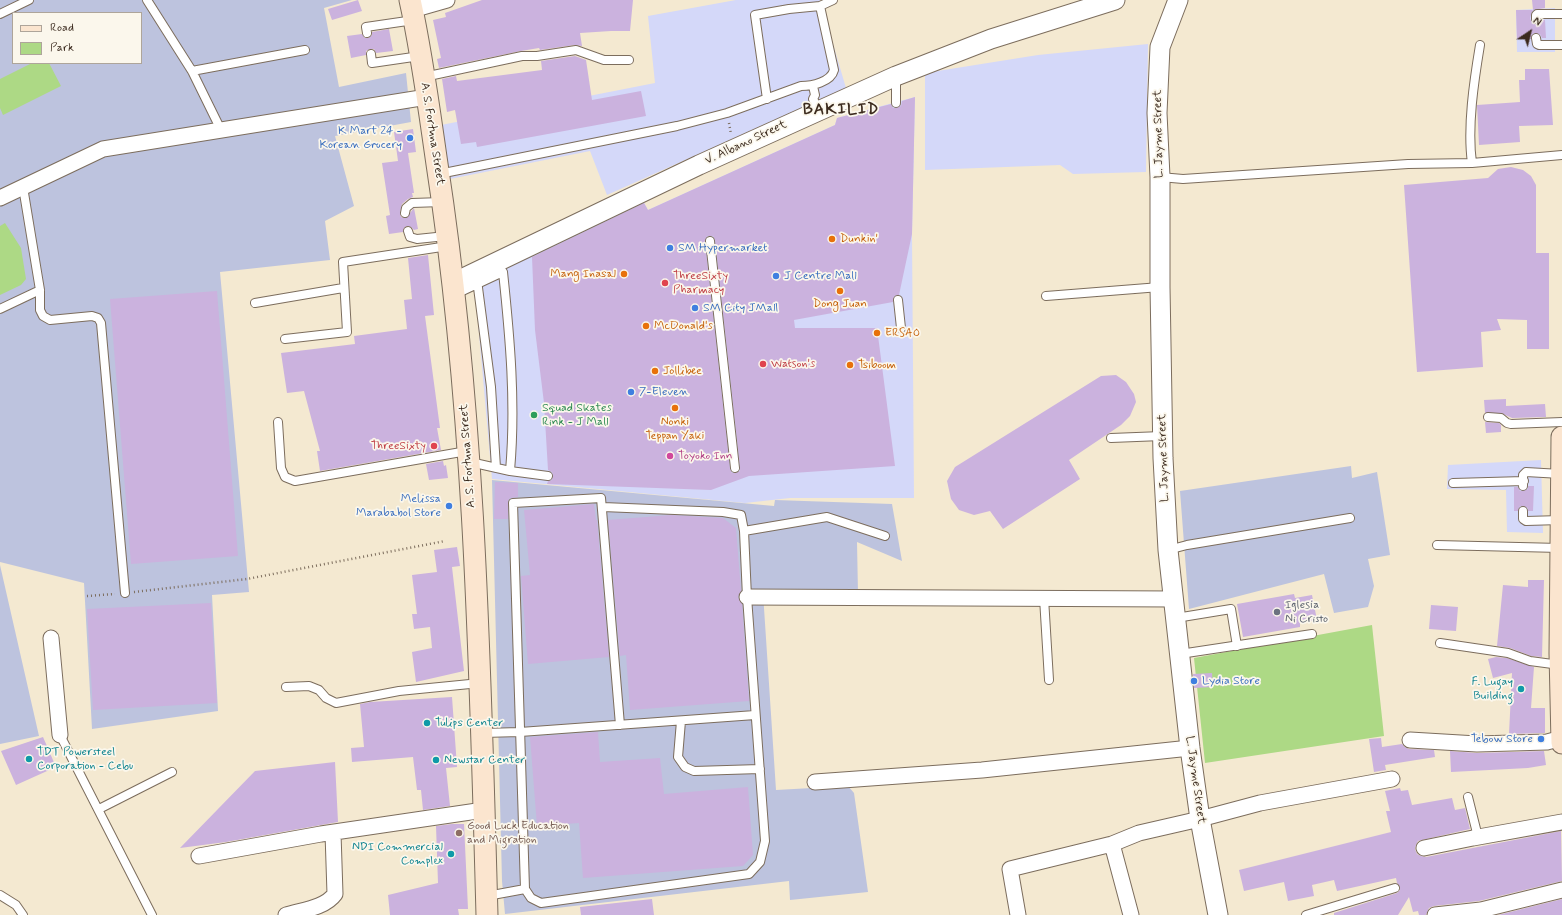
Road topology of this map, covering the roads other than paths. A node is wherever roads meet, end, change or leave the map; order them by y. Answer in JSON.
{"nodes":[{"id":1,"x":29,"y":0,"type":"edge"},
{"id":2,"x":147,"y":0,"type":"edge"},
{"id":3,"x":447,"y":0,"type":"edge"},
{"id":4,"x":833,"y":0,"type":"edge"},
{"id":5,"x":1115,"y":0,"type":"edge"},
{"id":6,"x":1178,"y":0,"type":"edge"},
{"id":7,"x":820,"y":6,"type":"junction"},
{"id":8,"x":412,"y":10,"type":"edge"},
{"id":9,"x":0,"y":14,"type":"edge"},
{"id":10,"x":1562,"y":14,"type":"edge"},
{"id":11,"x":1536,"y":19,"type":"dead end"},
{"id":12,"x":367,"y":33,"type":"dead end"},
{"id":13,"x":1536,"y":38,"type":"dead end"},
{"id":14,"x":1480,"y":45,"type":"dead end"},
{"id":15,"x":1562,"y":45,"type":"edge"},
{"id":16,"x":305,"y":50,"type":"dead end"},
{"id":17,"x":371,"y":54,"type":"dead end"},
{"id":18,"x":420,"y":56,"type":"junction"},
{"id":19,"x":629,"y":60,"type":"dead end"},
{"id":20,"x":192,"y":71,"type":"junction"},
{"id":21,"x":896,"y":76,"type":"junction"},
{"id":22,"x":813,"y":86,"type":"junction"},
{"id":23,"x":425,"y":87,"type":"junction"},
{"id":24,"x":767,"y":99,"type":"junction"},
{"id":25,"x":896,"y":102,"type":"dead end"},
{"id":26,"x":819,"y":104,"type":"junction"},
{"id":27,"x":221,"y":130,"type":"junction"},
{"id":28,"x":1562,"y":155,"type":"edge"},
{"id":29,"x":1472,"y":163,"type":"junction"},
{"id":30,"x":439,"y":174,"type":"junction"},
{"id":31,"x":1160,"y":177,"type":"junction"},
{"id":32,"x":23,"y":187,"type":"junction"},
{"id":33,"x":0,"y":198,"type":"edge"},
{"id":34,"x":443,"y":202,"type":"junction"},
{"id":35,"x":405,"y":213,"type":"dead end"},
{"id":36,"x":408,"y":231,"type":"dead end"},
{"id":37,"x":710,"y":240,"type":"dead end"},
{"id":38,"x":448,"y":241,"type":"junction"},
{"id":39,"x":476,"y":278,"type":"junction"},
{"id":40,"x":1160,"y":287,"type":"junction"},
{"id":41,"x":344,"y":288,"type":"junction"},
{"id":42,"x":454,"y":289,"type":"junction"},
{"id":43,"x":40,"y":290,"type":"junction"},
{"id":44,"x":1046,"y":296,"type":"dead end"},
{"id":45,"x":898,"y":300,"type":"dead end"},
{"id":46,"x":255,"y":303,"type":"dead end"},
{"id":47,"x":0,"y":309,"type":"edge"},
{"id":48,"x":901,"y":328,"type":"dead end"},
{"id":49,"x":285,"y":339,"type":"dead end"},
{"id":50,"x":1488,"y":417,"type":"dead end"},
{"id":51,"x":278,"y":422,"type":"dead end"},
{"id":52,"x":1562,"y":422,"type":"edge"},
{"id":53,"x":1162,"y":436,"type":"junction"},
{"id":54,"x":1562,"y":436,"type":"edge"},
{"id":55,"x":1111,"y":438,"type":"dead end"},
{"id":56,"x":468,"y":456,"type":"junction"},
{"id":57,"x":496,"y":468,"type":"junction"},
{"id":58,"x":735,"y":468,"type":"dead end"},
{"id":59,"x":510,"y":471,"type":"junction"},
{"id":60,"x":1562,"y":474,"type":"edge"},
{"id":61,"x":548,"y":476,"type":"dead end"},
{"id":62,"x":1453,"y":483,"type":"dead end"},
{"id":63,"x":603,"y":507,"type":"junction"},
{"id":64,"x":1523,"y":511,"type":"dead end"},
{"id":65,"x":1350,"y":518,"type":"dead end"},
{"id":66,"x":1561,"y":520,"type":"junction"},
{"id":67,"x":744,"y":531,"type":"junction"},
{"id":68,"x":885,"y":536,"type":"dead end"},
{"id":69,"x":1437,"y":545,"type":"dead end"},
{"id":70,"x":1168,"y":550,"type":"junction"},
{"id":71,"x":1561,"y":553,"type":"edge"},
{"id":72,"x":125,"y":593,"type":"road end"},
{"id":73,"x":747,"y":597,"type":"junction"},
{"id":74,"x":1044,"y":598,"type":"junction"},
{"id":75,"x":1174,"y":599,"type":"junction"},
{"id":76,"x":1176,"y":618,"type":"junction"},
{"id":77,"x":1312,"y":634,"type":"dead end"},
{"id":78,"x":51,"y":638,"type":"dead end"},
{"id":79,"x":1440,"y":643,"type":"dead end"},
{"id":80,"x":1237,"y":646,"type":"junction"},
{"id":81,"x":1180,"y":654,"type":"junction"},
{"id":82,"x":1561,"y":664,"type":"edge"},
{"id":83,"x":1049,"y":680,"type":"dead end"},
{"id":84,"x":481,"y":683,"type":"junction"},
{"id":85,"x":286,"y":687,"type":"dead end"},
{"id":86,"x":1562,"y":701,"type":"edge"},
{"id":87,"x":755,"y":715,"type":"junction"},
{"id":88,"x":681,"y":721,"type":"junction"},
{"id":89,"x":620,"y":725,"type":"junction"},
{"id":90,"x":520,"y":732,"type":"junction"},
{"id":91,"x":482,"y":733,"type":"junction"},
{"id":92,"x":60,"y":735,"type":"joint"},
{"id":93,"x":1562,"y":738,"type":"edge"},
{"id":94,"x":1410,"y":740,"type":"dead end"},
{"id":95,"x":1562,"y":743,"type":"edge"},
{"id":96,"x":1190,"y":748,"type":"junction"},
{"id":97,"x":760,"y":769,"type":"junction"},
{"id":98,"x":172,"y":772,"type":"dead end"},
{"id":99,"x":1392,"y":779,"type":"dead end"},
{"id":100,"x":815,"y":782,"type":"dead end"},
{"id":101,"x":1468,"y":797,"type":"dead end"},
{"id":102,"x":99,"y":809,"type":"junction"},
{"id":103,"x":484,"y":810,"type":"junction"},
{"id":104,"x":1200,"y":819,"type":"junction"},
{"id":105,"x":1562,"y":822,"type":"edge"},
{"id":106,"x":334,"y":832,"type":"junction"},
{"id":107,"x":1478,"y":837,"type":"junction"},
{"id":108,"x":1112,"y":844,"type":"junction"},
{"id":109,"x":1424,"y":848,"type":"dead end"},
{"id":110,"x":199,"y":856,"type":"dead end"},
{"id":111,"x":1395,"y":888,"type":"dead end"},
{"id":112,"x":524,"y":889,"type":"junction"},
{"id":113,"x":1562,"y":890,"type":"edge"},
{"id":114,"x":0,"y":895,"type":"edge"},
{"id":115,"x":486,"y":905,"type":"edge"},
{"id":116,"x":23,"y":915,"type":"edge"},
{"id":117,"x":152,"y":915,"type":"edge"},
{"id":118,"x":286,"y":915,"type":"edge"},
{"id":119,"x":1018,"y":915,"type":"edge"},
{"id":120,"x":1131,"y":915,"type":"edge"},
{"id":121,"x":1218,"y":915,"type":"edge"},
{"id":122,"x":1306,"y":915,"type":"edge"},
{"id":123,"x":1435,"y":915,"type":"edge"}],
"edges":[{"from":1,"to":9,"type":"lane"},
{"from":2,"to":20,"type":"lane"},
{"from":3,"to":8,"type":"street"},
{"from":4,"to":7,"type":"lane"},
{"from":5,"to":21,"type":"street","name":"V. Albano Street"},
{"from":6,"to":31,"type":"street","name":"L. Jayme Street"},
{"from":7,"to":22,"type":"lane"},
{"from":7,"to":24,"type":"lane"},
{"from":8,"to":12,"type":"lane"},
{"from":8,"to":18,"type":"main road","name":"A. S. Fortuna Street"},
{"from":10,"to":11,"type":"lane"},
{"from":13,"to":15,"type":"lane"},
{"from":14,"to":29,"type":"lane"},
{"from":16,"to":20,"type":"lane"},
{"from":17,"to":18,"type":"lane"},
{"from":18,"to":23,"type":"main road","name":"A. S. Fortuna Street"},
{"from":19,"to":23,"type":"lane"},
{"from":20,"to":27,"type":"lane"},
{"from":21,"to":25,"type":"lane"},
{"from":21,"to":26,"type":"street","name":"V. Albano Street"},
{"from":22,"to":24,"type":"lane"},
{"from":22,"to":26,"type":"lane"},
{"from":23,"to":27,"type":"street"},
{"from":23,"to":30,"type":"main road","name":"A. S. Fortuna Street"},
{"from":24,"to":30,"type":"lane"},
{"from":26,"to":39,"type":"street","name":"V. Albano Street"},
{"from":27,"to":32,"type":"street"},
{"from":28,"to":29,"type":"lane"},
{"from":29,"to":31,"type":"lane"},
{"from":30,"to":34,"type":"main road","name":"A. S. Fortuna Street"},
{"from":31,"to":40,"type":"street","name":"L. Jayme Street"},
{"from":32,"to":33,"type":"street"},
{"from":32,"to":43,"type":"lane"},
{"from":34,"to":35,"type":"lane"},
{"from":34,"to":38,"type":"main road","name":"A. S. Fortuna Street"},
{"from":36,"to":38,"type":"lane"},
{"from":37,"to":58,"type":"lane"},
{"from":38,"to":41,"type":"lane"},
{"from":38,"to":42,"type":"main road","name":"A. S. Fortuna Street"},
{"from":39,"to":42,"type":"street","name":"V. Albano Street"},
{"from":39,"to":57,"type":"lane"},
{"from":39,"to":59,"type":"lane"},
{"from":40,"to":44,"type":"lane"},
{"from":40,"to":53,"type":"street","name":"L. Jayme Street"},
{"from":41,"to":46,"type":"lane"},
{"from":41,"to":49,"type":"lane"},
{"from":42,"to":56,"type":"main road","name":"A. S. Fortuna Street"},
{"from":43,"to":47,"type":"lane"},
{"from":43,"to":72,"type":"lane"},
{"from":45,"to":48,"type":"lane"},
{"from":50,"to":52,"type":"lane"},
{"from":51,"to":56,"type":"lane"},
{"from":53,"to":55,"type":"lane"},
{"from":53,"to":70,"type":"street","name":"L. Jayme Street"},
{"from":54,"to":60,"type":"main road"},
{"from":56,"to":57,"type":"lane"},
{"from":56,"to":84,"type":"main road","name":"A. S. Fortuna Street"},
{"from":57,"to":59,"type":"lane"},
{"from":59,"to":61,"type":"lane"},
{"from":60,"to":62,"type":"lane"},
{"from":60,"to":66,"type":"main road"},
{"from":63,"to":67,"type":"lane"},
{"from":63,"to":89,"type":"lane"},
{"from":63,"to":90,"type":"lane"},
{"from":64,"to":66,"type":"lane"},
{"from":65,"to":70,"type":"lane"},
{"from":66,"to":71,"type":"main road"},
{"from":67,"to":68,"type":"lane"},
{"from":67,"to":73,"type":"lane"},
{"from":69,"to":71,"type":"lane"},
{"from":70,"to":75,"type":"street","name":"L. Jayme Street"},
{"from":71,"to":82,"type":"main road"},
{"from":73,"to":74,"type":"street"},
{"from":73,"to":87,"type":"lane"},
{"from":74,"to":75,"type":"street"},
{"from":74,"to":83,"type":"lane"},
{"from":75,"to":76,"type":"street","name":"L. Jayme Street"},
{"from":76,"to":80,"type":"lane"},
{"from":76,"to":81,"type":"street","name":"L. Jayme Street"},
{"from":77,"to":80,"type":"lane"},
{"from":78,"to":92,"type":"street"},
{"from":79,"to":82,"type":"lane"},
{"from":80,"to":81,"type":"lane"},
{"from":81,"to":96,"type":"street","name":"L. Jayme Street"},
{"from":82,"to":86,"type":"main road"},
{"from":84,"to":85,"type":"lane"},
{"from":84,"to":91,"type":"main road","name":"A. S. Fortuna Street"},
{"from":86,"to":93,"type":"main road"},
{"from":87,"to":88,"type":"lane"},
{"from":87,"to":97,"type":"lane"},
{"from":88,"to":89,"type":"lane"},
{"from":88,"to":97,"type":"lane"},
{"from":89,"to":90,"type":"lane"},
{"from":90,"to":91,"type":"lane"},
{"from":90,"to":112,"type":"lane"},
{"from":91,"to":103,"type":"main road","name":"A. S. Fortuna Street"},
{"from":92,"to":102,"type":"lane"},
{"from":93,"to":94,"type":"street"},
{"from":93,"to":95,"type":"main road"},
{"from":96,"to":100,"type":"street"},
{"from":96,"to":104,"type":"street","name":"L. Jayme Street"},
{"from":97,"to":112,"type":"lane"},
{"from":98,"to":102,"type":"lane"},
{"from":99,"to":104,"type":"street"},
{"from":101,"to":107,"type":"lane"},
{"from":102,"to":117,"type":"lane"},
{"from":103,"to":106,"type":"street"},
{"from":103,"to":115,"type":"main road","name":"A. S. Fortuna Street"},
{"from":104,"to":108,"type":"street"},
{"from":104,"to":121,"type":"street","name":"L. Jayme Street"},
{"from":105,"to":107,"type":"street"},
{"from":106,"to":110,"type":"street"},
{"from":106,"to":118,"type":"street"},
{"from":107,"to":109,"type":"street"},
{"from":108,"to":119,"type":"street"},
{"from":108,"to":120,"type":"street"},
{"from":111,"to":122,"type":"lane"},
{"from":112,"to":115,"type":"lane"},
{"from":113,"to":123,"type":"street"},
{"from":114,"to":116,"type":"lane"}]}
